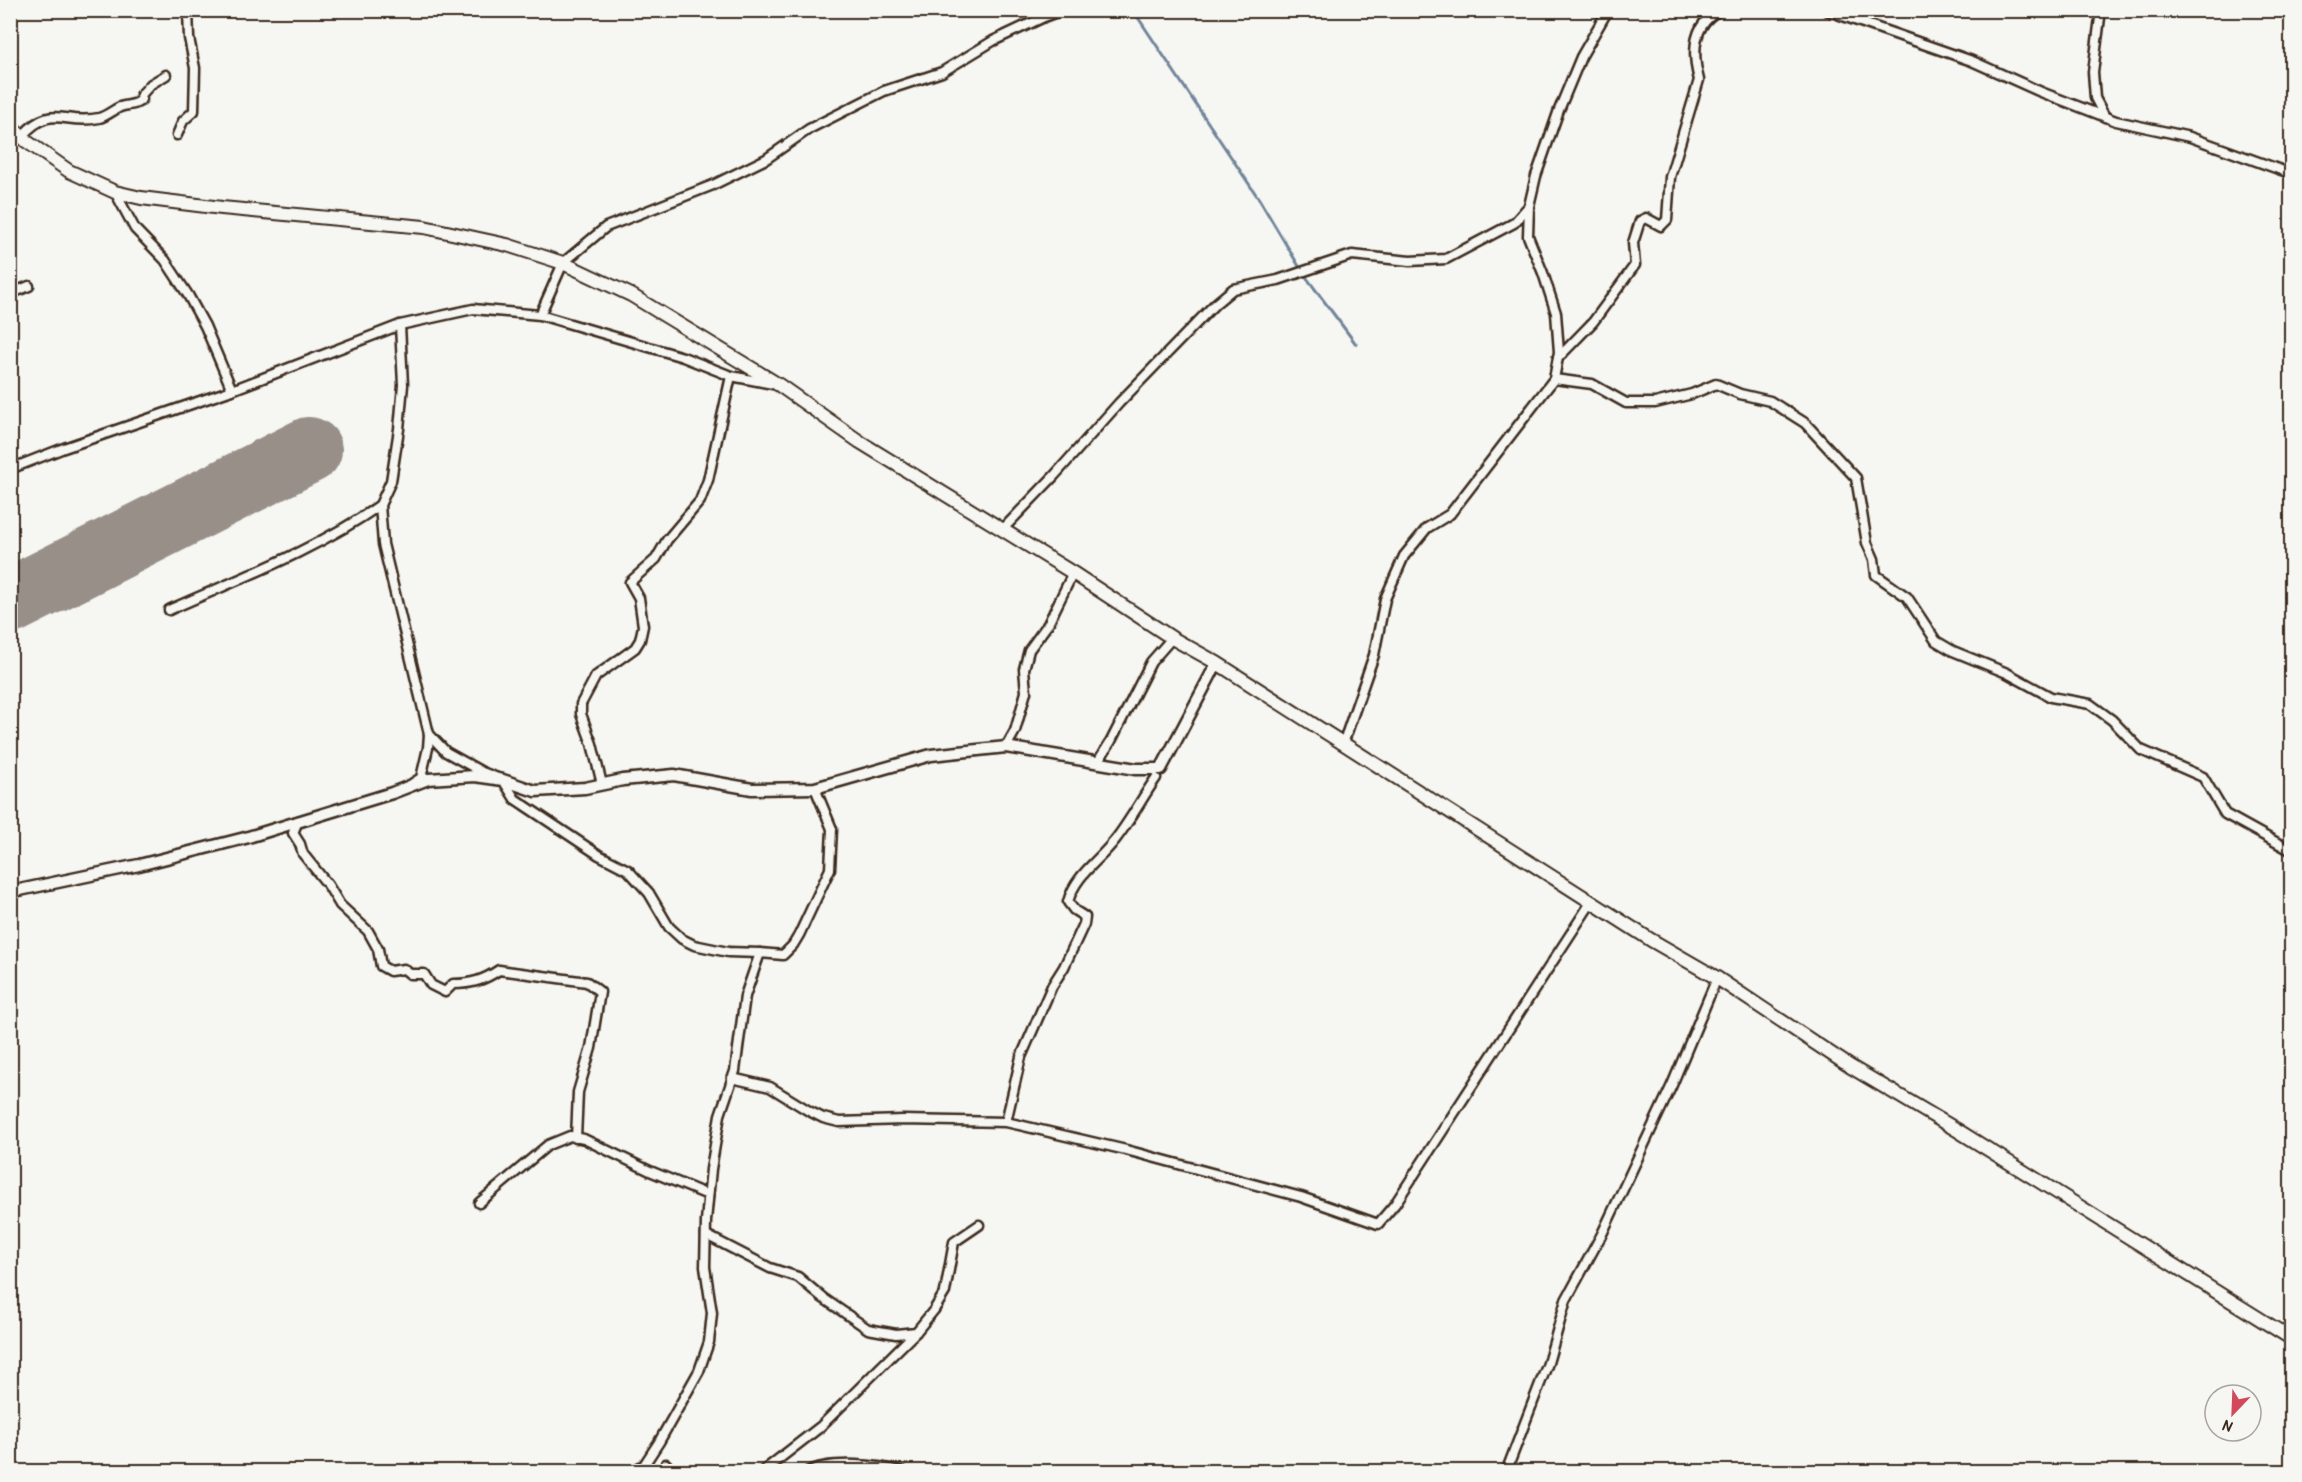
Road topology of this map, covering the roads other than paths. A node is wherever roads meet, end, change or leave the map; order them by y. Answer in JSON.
{"nodes":[{"id":1,"x":188,"y":10,"type":"edge"},
{"id":2,"x":1063,"y":10,"type":"edge"},
{"id":3,"x":1608,"y":10,"type":"edge"},
{"id":4,"x":1720,"y":10,"type":"edge"},
{"id":5,"x":1826,"y":10,"type":"edge"},
{"id":6,"x":2101,"y":10,"type":"edge"},
{"id":7,"x":166,"y":75,"type":"dead end"},
{"id":8,"x":2105,"y":117,"type":"junction"},
{"id":9,"x":10,"y":124,"type":"edge"},
{"id":10,"x":177,"y":135,"type":"dead end"},
{"id":11,"x":22,"y":136,"type":"junction"},
{"id":12,"x":2292,"y":174,"type":"edge"},
{"id":13,"x":115,"y":192,"type":"junction"},
{"id":14,"x":1528,"y":206,"type":"junction"},
{"id":15,"x":563,"y":263,"type":"junction"},
{"id":16,"x":28,"y":286,"type":"dead end"},
{"id":17,"x":10,"y":294,"type":"edge"},
{"id":18,"x":540,"y":315,"type":"junction"},
{"id":19,"x":399,"y":325,"type":"junction"},
{"id":20,"x":1558,"y":359,"type":"junction"},
{"id":21,"x":731,"y":375,"type":"junction"},
{"id":22,"x":1554,"y":379,"type":"junction"},
{"id":23,"x":779,"y":385,"type":"junction"},
{"id":24,"x":232,"y":390,"type":"junction"},
{"id":25,"x":10,"y":469,"type":"edge"},
{"id":26,"x":380,"y":505,"type":"junction"},
{"id":27,"x":1003,"y":529,"type":"junction"},
{"id":28,"x":1073,"y":573,"type":"junction"},
{"id":29,"x":170,"y":610,"type":"dead end"},
{"id":30,"x":1172,"y":638,"type":"junction"},
{"id":31,"x":1217,"y":663,"type":"junction"},
{"id":32,"x":429,"y":734,"type":"junction"},
{"id":33,"x":1342,"y":744,"type":"junction"},
{"id":34,"x":1006,"y":747,"type":"junction"},
{"id":35,"x":1097,"y":763,"type":"junction"},
{"id":36,"x":1156,"y":778,"type":"dead end"},
{"id":37,"x":503,"y":780,"type":"junction"},
{"id":38,"x":602,"y":784,"type":"junction"},
{"id":39,"x":409,"y":786,"type":"junction"},
{"id":40,"x":814,"y":788,"type":"junction"},
{"id":41,"x":298,"y":821,"type":"junction"},
{"id":42,"x":2292,"y":851,"type":"edge"},
{"id":43,"x":10,"y":892,"type":"edge"},
{"id":44,"x":1592,"y":901,"type":"junction"},
{"id":45,"x":760,"y":953,"type":"junction"},
{"id":46,"x":1717,"y":978,"type":"junction"},
{"id":47,"x":732,"y":1078,"type":"junction"},
{"id":48,"x":1006,"y":1122,"type":"junction"},
{"id":49,"x":576,"y":1138,"type":"junction"},
{"id":50,"x":708,"y":1195,"type":"junction"},
{"id":51,"x":479,"y":1203,"type":"dead end"},
{"id":52,"x":979,"y":1225,"type":"dead end"},
{"id":53,"x":706,"y":1235,"type":"junction"},
{"id":54,"x":916,"y":1332,"type":"junction"},
{"id":55,"x":2292,"y":1339,"type":"edge"},
{"id":56,"x":666,"y":1464,"type":"dead end"},
{"id":57,"x":631,"y":1472,"type":"edge"},
{"id":58,"x":672,"y":1472,"type":"edge"},
{"id":59,"x":762,"y":1472,"type":"edge"},
{"id":60,"x":807,"y":1472,"type":"edge"},
{"id":61,"x":904,"y":1472,"type":"edge"},
{"id":62,"x":1506,"y":1472,"type":"edge"}],
"edges":[{"from":1,"to":10,"type":"street"},
{"from":2,"to":15,"type":"street"},
{"from":3,"to":14,"type":"street"},
{"from":4,"to":20,"type":"street"},
{"from":5,"to":8,"type":"street"},
{"from":6,"to":8,"type":"street"},
{"from":7,"to":11,"type":"street"},
{"from":8,"to":12,"type":"street"},
{"from":9,"to":11,"type":"main road"},
{"from":11,"to":13,"type":"main road"},
{"from":13,"to":15,"type":"main road"},
{"from":13,"to":24,"type":"street"},
{"from":14,"to":20,"type":"street"},
{"from":14,"to":27,"type":"street"},
{"from":15,"to":18,"type":"street"},
{"from":15,"to":23,"type":"main road"},
{"from":16,"to":17,"type":"street"},
{"from":18,"to":19,"type":"street"},
{"from":18,"to":21,"type":"street"},
{"from":19,"to":24,"type":"street"},
{"from":19,"to":26,"type":"street"},
{"from":20,"to":22,"type":"street"},
{"from":21,"to":23,"type":"street"},
{"from":21,"to":38,"type":"street"},
{"from":22,"to":33,"type":"street"},
{"from":22,"to":42,"type":"street"},
{"from":23,"to":27,"type":"main road"},
{"from":24,"to":25,"type":"street"},
{"from":26,"to":29,"type":"street"},
{"from":26,"to":32,"type":"street"},
{"from":27,"to":28,"type":"main road"},
{"from":28,"to":30,"type":"main road"},
{"from":28,"to":34,"type":"street"},
{"from":30,"to":31,"type":"main road"},
{"from":30,"to":35,"type":"street"},
{"from":31,"to":33,"type":"main road"},
{"from":31,"to":35,"type":"street"},
{"from":32,"to":37,"type":"street"},
{"from":32,"to":39,"type":"street"},
{"from":33,"to":44,"type":"main road"},
{"from":34,"to":35,"type":"street"},
{"from":34,"to":40,"type":"street"},
{"from":36,"to":48,"type":"street"},
{"from":37,"to":38,"type":"street"},
{"from":37,"to":39,"type":"street"},
{"from":37,"to":45,"type":"street"},
{"from":38,"to":40,"type":"street"},
{"from":39,"to":41,"type":"street"},
{"from":40,"to":45,"type":"street"},
{"from":41,"to":43,"type":"street"},
{"from":41,"to":49,"type":"street"},
{"from":44,"to":46,"type":"main road"},
{"from":44,"to":48,"type":"street"},
{"from":45,"to":47,"type":"street"},
{"from":46,"to":55,"type":"main road"},
{"from":46,"to":62,"type":"street"},
{"from":47,"to":48,"type":"street"},
{"from":47,"to":50,"type":"street"},
{"from":49,"to":50,"type":"street"},
{"from":49,"to":51,"type":"street"},
{"from":50,"to":53,"type":"street"},
{"from":52,"to":54,"type":"street"},
{"from":53,"to":54,"type":"street"},
{"from":53,"to":57,"type":"street"},
{"from":54,"to":59,"type":"street"},
{"from":56,"to":58,"type":"street"},
{"from":60,"to":61,"type":"street"}]}
